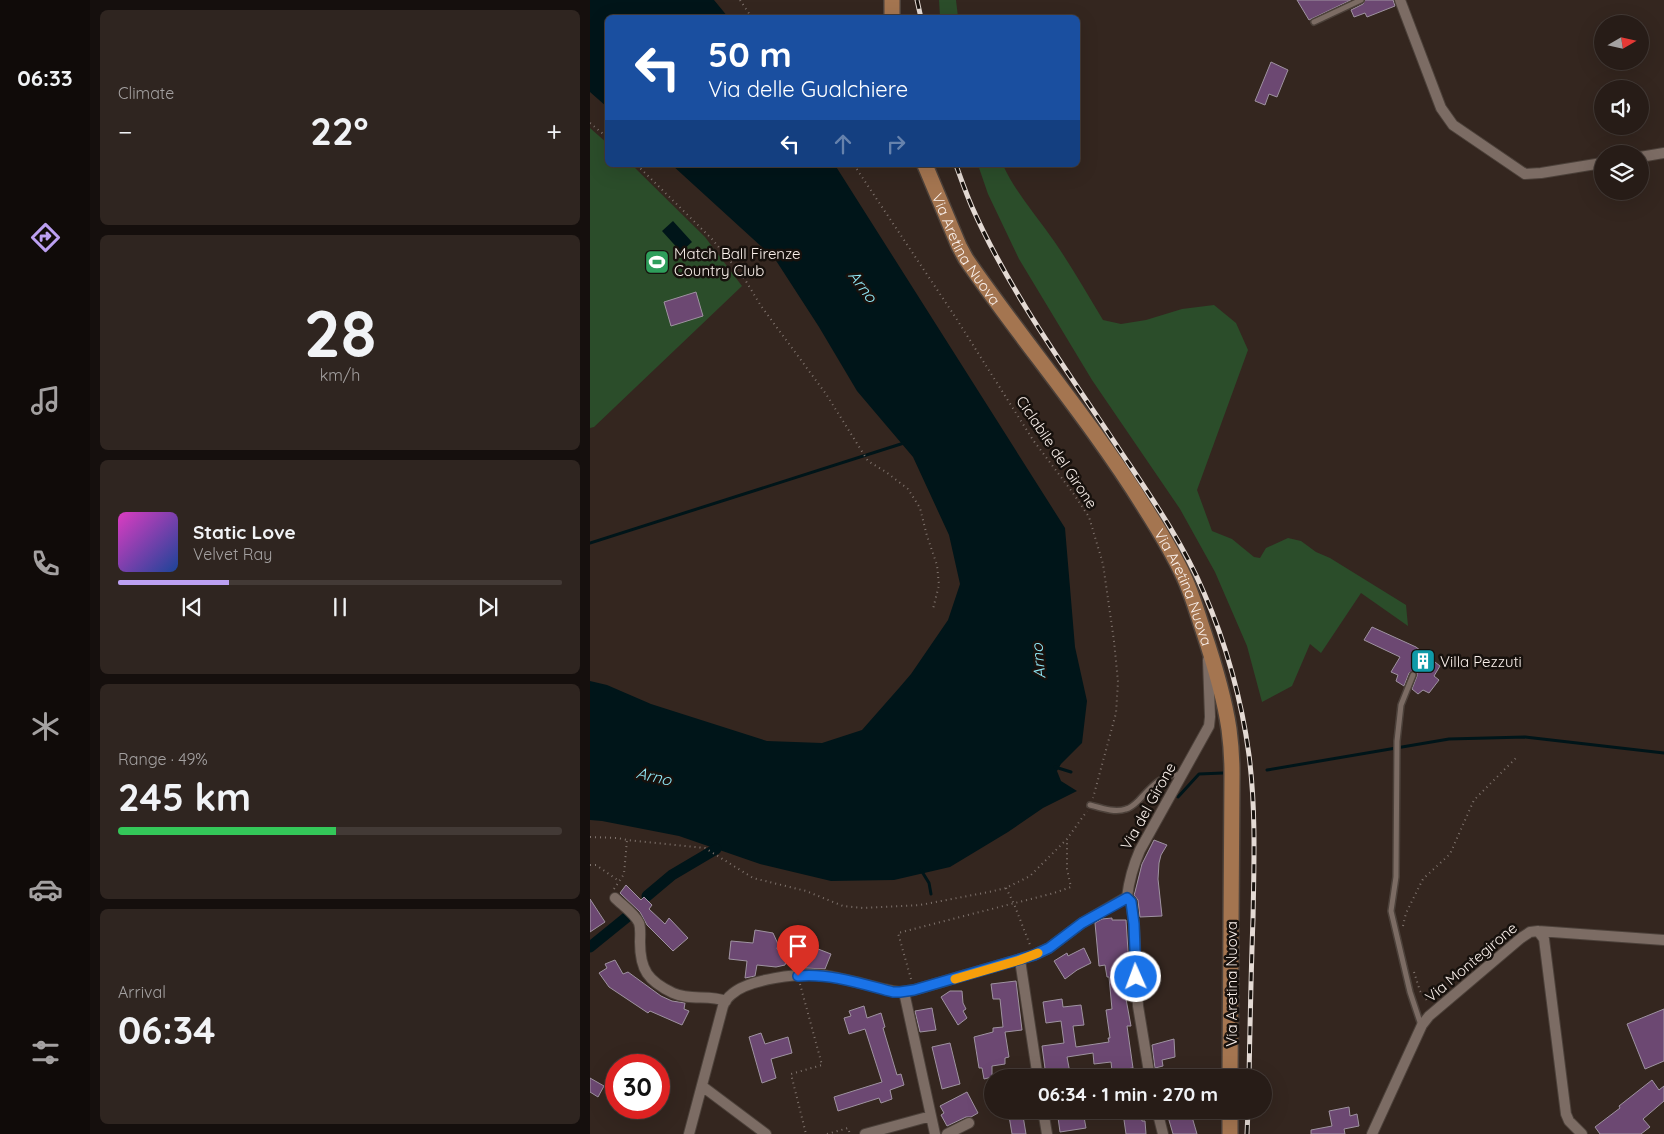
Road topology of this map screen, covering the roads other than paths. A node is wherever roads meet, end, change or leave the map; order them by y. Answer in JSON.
{"nodes":[{"id":1,"x":892,"y":0,"type":"edge"},
{"id":2,"x":1361,"y":0,"type":"edge"},
{"id":3,"x":1400,"y":0,"type":"edge"},
{"id":4,"x":892,"y":15,"type":"edge"},
{"id":5,"x":1314,"y":22,"type":"dead end"},
{"id":6,"x":1664,"y":153,"type":"edge"},
{"id":7,"x":1649,"y":156,"type":"edge"},
{"id":8,"x":1594,"y":164,"type":"edge"},
{"id":9,"x":926,"y":167,"type":"edge"},
{"id":10,"x":1206,"y":640,"type":"junction"},
{"id":11,"x":1413,"y":675,"type":"dead end"},
{"id":12,"x":1182,"y":776,"type":"junction"},
{"id":13,"x":1090,"y":805,"type":"road end"},
{"id":14,"x":615,"y":898,"type":"road end"},
{"id":15,"x":1127,"y":898,"type":"junction"},
{"id":16,"x":1538,"y":931,"type":"junction"},
{"id":17,"x":1664,"y":940,"type":"edge"},
{"id":18,"x":1020,"y":960,"type":"junction"},
{"id":19,"x":904,"y":992,"type":"junction"},
{"id":20,"x":726,"y":1001,"type":"junction"},
{"id":21,"x":1422,"y":1025,"type":"junction"},
{"id":22,"x":1037,"y":1069,"type":"edge"},
{"id":23,"x":1148,"y":1069,"type":"edge"},
{"id":24,"x":1230,"y":1069,"type":"edge"},
{"id":25,"x":702,"y":1086,"type":"junction"},
{"id":26,"x":931,"y":1116,"type":"junction"},
{"id":27,"x":1044,"y":1119,"type":"edge"},
{"id":28,"x":1159,"y":1119,"type":"edge"},
{"id":29,"x":1230,"y":1119,"type":"edge"},
{"id":30,"x":969,"y":1123,"type":"dead end"},
{"id":31,"x":689,"y":1134,"type":"edge"},
{"id":32,"x":766,"y":1134,"type":"edge"},
{"id":33,"x":865,"y":1134,"type":"edge"},
{"id":34,"x":935,"y":1134,"type":"edge"},
{"id":35,"x":947,"y":1134,"type":"edge"},
{"id":36,"x":1047,"y":1134,"type":"edge"},
{"id":37,"x":1163,"y":1134,"type":"edge"},
{"id":38,"x":1230,"y":1134,"type":"edge"},
{"id":39,"x":1372,"y":1134,"type":"edge"},
{"id":40,"x":1582,"y":1134,"type":"edge"}],
"edges":[{"from":1,"to":4,"type":"main road"},
{"from":2,"to":5,"type":"lane"},
{"from":3,"to":8,"type":"street"},
{"from":6,"to":7,"type":"street"},
{"from":9,"to":10,"type":"main road","name":"Via Aretina Nuova"},
{"from":10,"to":12,"type":"street","name":"Via del Girone"},
{"from":10,"to":24,"type":"main road","name":"Via Aretina Nuova"},
{"from":11,"to":21,"type":"lane"},
{"from":12,"to":13,"type":"lane"},
{"from":12,"to":15,"type":"street","name":"Via del Girone"},
{"from":14,"to":20,"type":"street"},
{"from":15,"to":18,"type":"street"},
{"from":15,"to":23,"type":"street","name":"Via del Girone"},
{"from":16,"to":17,"type":"street","name":"Via Montegirone"},
{"from":16,"to":21,"type":"street","name":"Via Montegirone"},
{"from":16,"to":40,"type":"street"},
{"from":18,"to":19,"type":"street"},
{"from":18,"to":22,"type":"street"},
{"from":19,"to":20,"type":"street"},
{"from":19,"to":26,"type":"street"},
{"from":20,"to":25,"type":"street"},
{"from":21,"to":39,"type":"street","name":"Via Montegirone"},
{"from":25,"to":31,"type":"street"},
{"from":25,"to":32,"type":"street"},
{"from":26,"to":33,"type":"street"},
{"from":26,"to":34,"type":"street"},
{"from":27,"to":36,"type":"street"},
{"from":28,"to":37,"type":"street"},
{"from":29,"to":38,"type":"main road"},
{"from":30,"to":35,"type":"street"}]}
